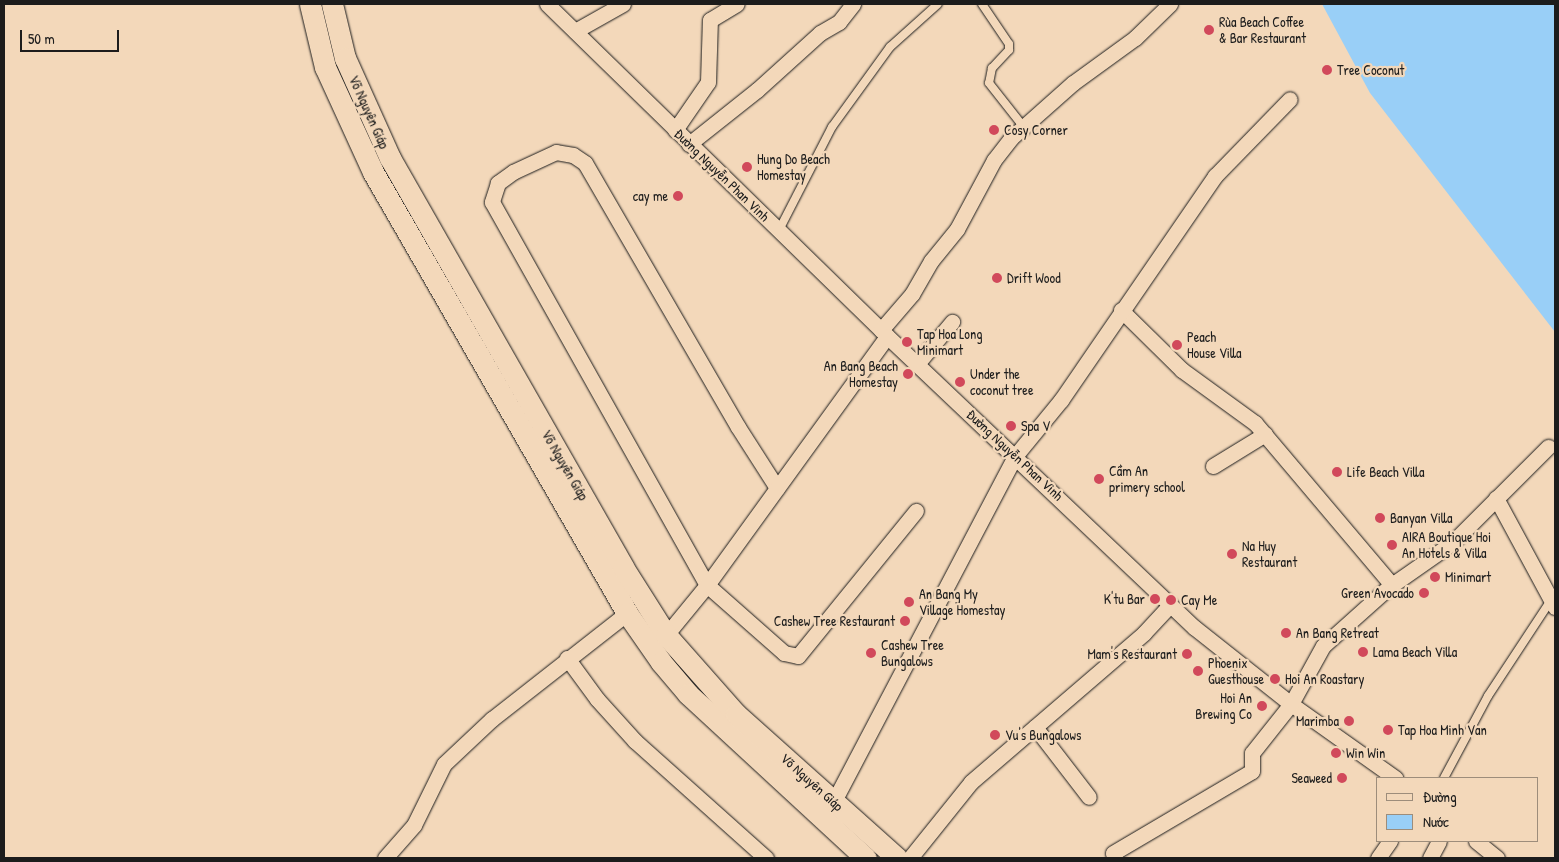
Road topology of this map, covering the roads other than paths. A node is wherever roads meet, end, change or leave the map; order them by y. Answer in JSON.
{"nodes":[{"id":1,"x":310,"y":4,"type":"edge"},
{"id":2,"x":332,"y":4,"type":"edge"},
{"id":3,"x":547,"y":4,"type":"edge"},
{"id":4,"x":623,"y":4,"type":"edge"},
{"id":5,"x":737,"y":4,"type":"edge"},
{"id":6,"x":853,"y":4,"type":"edge"},
{"id":7,"x":938,"y":4,"type":"edge"},
{"id":8,"x":982,"y":4,"type":"edge"},
{"id":9,"x":1170,"y":4,"type":"edge"},
{"id":10,"x":575,"y":31,"type":"junction"},
{"id":11,"x":1290,"y":99,"type":"dead end"},
{"id":12,"x":1023,"y":126,"type":"junction"},
{"id":13,"x":675,"y":130,"type":"junction"},
{"id":14,"x":689,"y":144,"type":"junction"},
{"id":15,"x":778,"y":230,"type":"junction"},
{"id":16,"x":1121,"y":310,"type":"junction"},
{"id":17,"x":952,"y":322,"type":"dead end"},
{"id":18,"x":884,"y":333,"type":"junction"},
{"id":19,"x":917,"y":364,"type":"junction"},
{"id":20,"x":1265,"y":434,"type":"junction"},
{"id":21,"x":1548,"y":446,"type":"dead end"},
{"id":22,"x":1016,"y":455,"type":"junction"},
{"id":23,"x":1213,"y":466,"type":"dead end"},
{"id":24,"x":777,"y":488,"type":"junction"},
{"id":25,"x":1496,"y":498,"type":"junction"},
{"id":26,"x":916,"y":510,"type":"dead end"},
{"id":27,"x":707,"y":585,"type":"junction"},
{"id":28,"x":1392,"y":585,"type":"junction"},
{"id":29,"x":1554,"y":602,"type":"edge"},
{"id":30,"x":1170,"y":605,"type":"junction"},
{"id":31,"x":627,"y":614,"type":"junction"},
{"id":32,"x":658,"y":641,"type":"junction"},
{"id":33,"x":567,"y":658,"type":"junction"},
{"id":34,"x":1291,"y":704,"type":"junction"},
{"id":35,"x":1035,"y":727,"type":"junction"},
{"id":36,"x":1394,"y":777,"type":"edge"},
{"id":37,"x":1445,"y":777,"type":"edge"},
{"id":38,"x":1089,"y":797,"type":"dead end"},
{"id":39,"x":834,"y":801,"type":"junction"},
{"id":40,"x":1389,"y":842,"type":"edge"},
{"id":41,"x":1438,"y":842,"type":"edge"},
{"id":42,"x":1477,"y":842,"type":"edge"},
{"id":43,"x":385,"y":858,"type":"edge"},
{"id":44,"x":766,"y":858,"type":"edge"},
{"id":45,"x":866,"y":858,"type":"edge"},
{"id":46,"x":897,"y":858,"type":"edge"},
{"id":47,"x":910,"y":858,"type":"edge"},
{"id":48,"x":1115,"y":858,"type":"edge"},
{"id":49,"x":1378,"y":858,"type":"edge"},
{"id":50,"x":1430,"y":858,"type":"edge"},
{"id":51,"x":1497,"y":858,"type":"edge"}],
"edges":[{"from":1,"to":31,"type":"main road","name":"Võ Nguyên Giáp"},
{"from":2,"to":32,"type":"main road","name":"Võ Nguyên Giáp"},
{"from":3,"to":10,"type":"street","name":"Đường Nguyễn Phan Vinh"},
{"from":4,"to":10,"type":"street"},
{"from":5,"to":13,"type":"street"},
{"from":6,"to":14,"type":"street"},
{"from":7,"to":15,"type":"lane"},
{"from":8,"to":12,"type":"lane"},
{"from":9,"to":12,"type":"street"},
{"from":10,"to":13,"type":"street","name":"Đường Nguyễn Phan Vinh"},
{"from":11,"to":16,"type":"street"},
{"from":12,"to":18,"type":"street"},
{"from":13,"to":14,"type":"street","name":"Đường Nguyễn Phan Vinh"},
{"from":14,"to":15,"type":"street","name":"Đường Nguyễn Phan Vinh"},
{"from":15,"to":18,"type":"street","name":"Đường Nguyễn Phan Vinh"},
{"from":16,"to":20,"type":"street"},
{"from":16,"to":22,"type":"street"},
{"from":17,"to":19,"type":"street"},
{"from":18,"to":19,"type":"street","name":"Đường Nguyễn Phan Vinh"},
{"from":18,"to":24,"type":"street"},
{"from":19,"to":22,"type":"street","name":"Đường Nguyễn Phan Vinh"},
{"from":20,"to":23,"type":"street"},
{"from":20,"to":28,"type":"street"},
{"from":21,"to":25,"type":"street"},
{"from":22,"to":30,"type":"street","name":"Đường Nguyễn Phan Vinh"},
{"from":22,"to":39,"type":"street"},
{"from":24,"to":27,"type":"street"},
{"from":24,"to":27,"type":"street"},
{"from":25,"to":28,"type":"street"},
{"from":25,"to":29,"type":"street"},
{"from":26,"to":27,"type":"street"},
{"from":27,"to":32,"type":"street"},
{"from":28,"to":34,"type":"street"},
{"from":29,"to":37,"type":"lane"},
{"from":30,"to":34,"type":"street","name":"Đường Nguyễn Phan Vinh"},
{"from":30,"to":35,"type":"street"},
{"from":31,"to":32,"type":"main road","name":"Võ Nguyên Giáp"},
{"from":31,"to":33,"type":"street"},
{"from":32,"to":39,"type":"main road","name":"Võ Nguyên Giáp"},
{"from":32,"to":45,"type":"main road","name":"Võ Nguyên Giáp"},
{"from":33,"to":43,"type":"street"},
{"from":33,"to":44,"type":"street"},
{"from":34,"to":36,"type":"street","name":"Đường Nguyễn Phan Vinh"},
{"from":34,"to":48,"type":"street"},
{"from":35,"to":38,"type":"street"},
{"from":35,"to":47,"type":"street"},
{"from":39,"to":46,"type":"main road","name":"Võ Nguyên Giáp"},
{"from":40,"to":49,"type":"street"},
{"from":41,"to":50,"type":"street"},
{"from":42,"to":51,"type":"street"}]}
